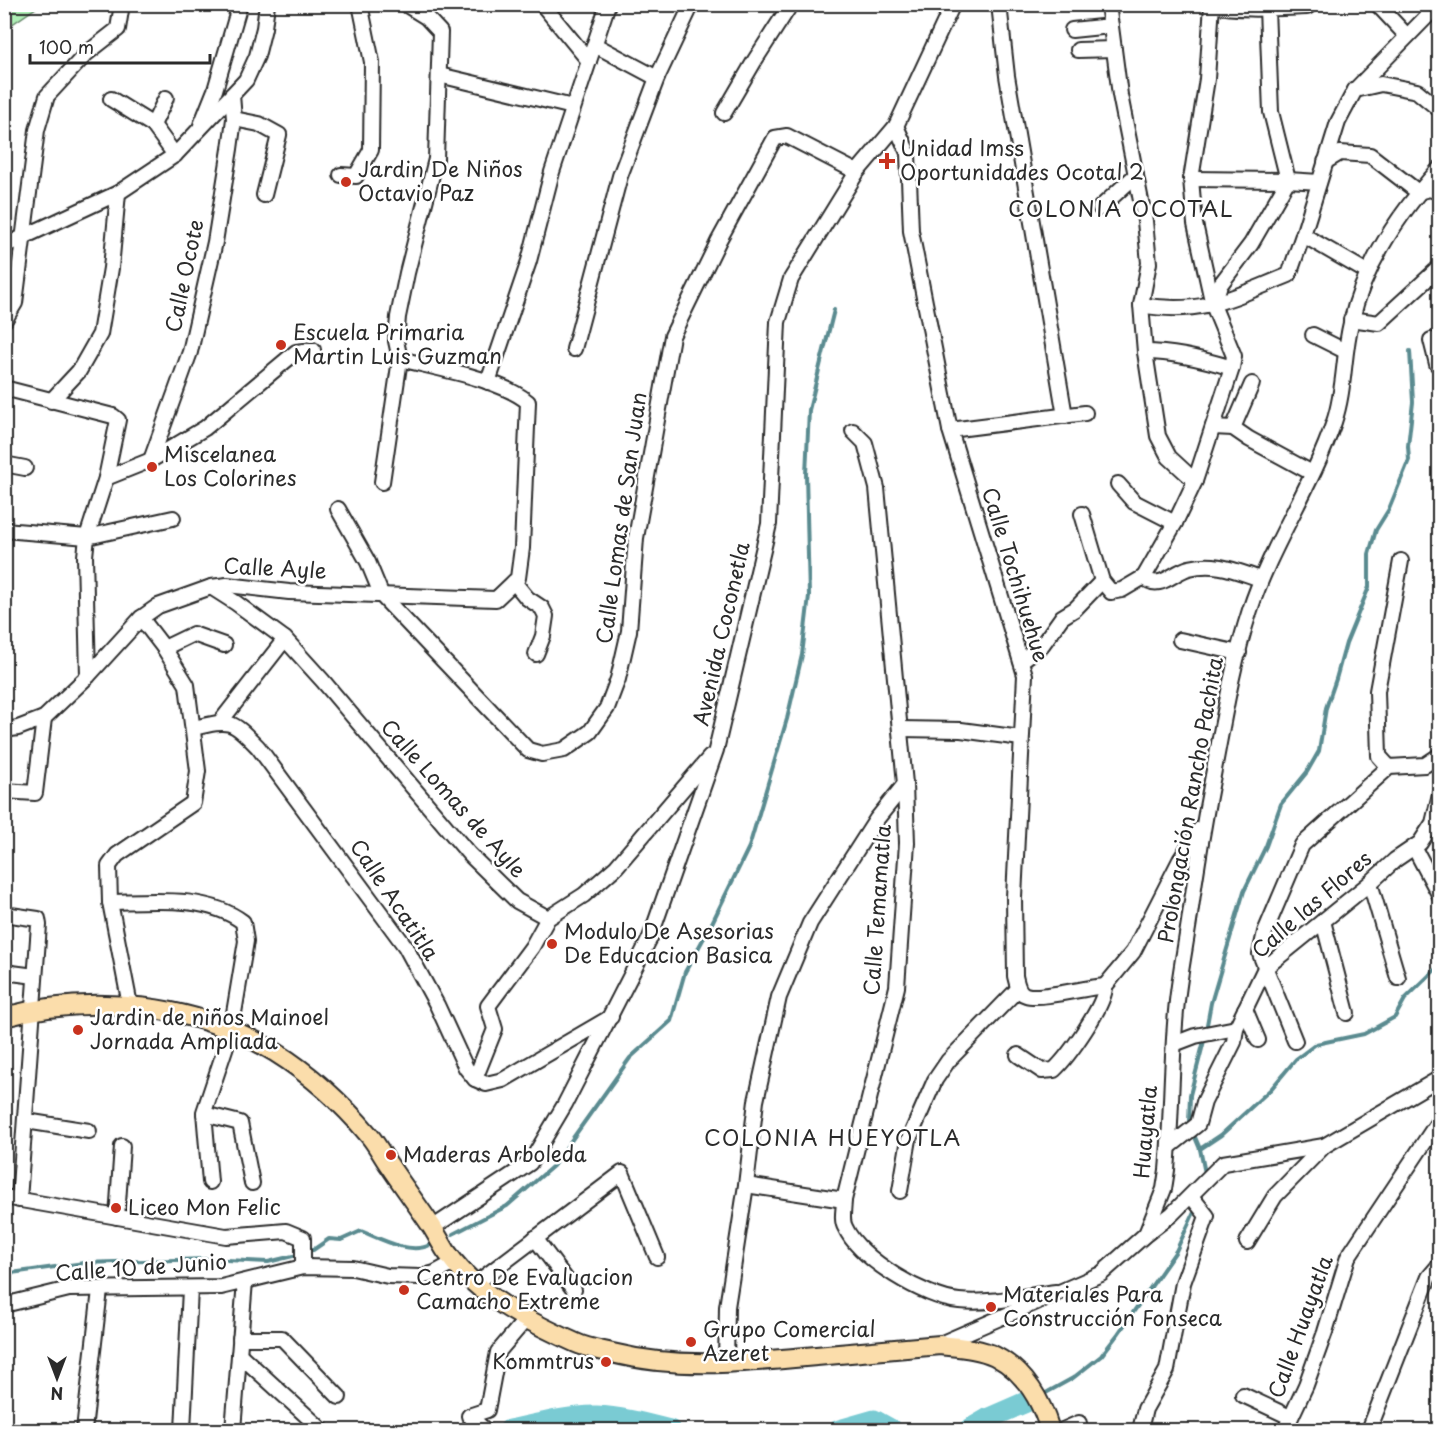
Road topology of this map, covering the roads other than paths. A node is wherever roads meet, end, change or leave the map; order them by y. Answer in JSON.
{"nodes":[{"id":1,"x":122,"y":4,"type":"edge"},
{"id":2,"x":240,"y":4,"type":"edge"},
{"id":3,"x":267,"y":4,"type":"edge"},
{"id":4,"x":360,"y":4,"type":"edge"},
{"id":5,"x":405,"y":4,"type":"edge"},
{"id":6,"x":542,"y":4,"type":"edge"},
{"id":7,"x":608,"y":4,"type":"edge"},
{"id":8,"x":692,"y":4,"type":"edge"},
{"id":9,"x":791,"y":4,"type":"edge"},
{"id":10,"x":953,"y":4,"type":"edge"},
{"id":11,"x":999,"y":4,"type":"edge"},
{"id":12,"x":1108,"y":4,"type":"edge"},
{"id":13,"x":1311,"y":4,"type":"edge"},
{"id":14,"x":1377,"y":4,"type":"edge"},
{"id":15,"x":1439,"y":4,"type":"edge"},
{"id":16,"x":1212,"y":5,"type":"edge"},
{"id":17,"x":1268,"y":8,"type":"junction"},
{"id":18,"x":1112,"y":26,"type":"junction"},
{"id":19,"x":1072,"y":30,"type":"dead end"},
{"id":20,"x":1407,"y":36,"type":"junction"},
{"id":21,"x":595,"y":45,"type":"junction"},
{"id":22,"x":1114,"y":49,"type":"junction"},
{"id":23,"x":1078,"y":50,"type":"dead end"},
{"id":24,"x":589,"y":61,"type":"junction"},
{"id":25,"x":439,"y":75,"type":"junction"},
{"id":26,"x":657,"y":78,"type":"junction"},
{"id":27,"x":1355,"y":90,"type":"junction"},
{"id":28,"x":232,"y":95,"type":"junction"},
{"id":29,"x":166,"y":98,"type":"dead end"},
{"id":30,"x":111,"y":99,"type":"dead end"},
{"id":31,"x":573,"y":107,"type":"junction"},
{"id":32,"x":1440,"y":110,"type":"edge"},
{"id":33,"x":724,"y":113,"type":"dead end"},
{"id":34,"x":234,"y":119,"type":"junction"},
{"id":35,"x":153,"y":125,"type":"junction"},
{"id":36,"x":896,"y":126,"type":"junction"},
{"id":37,"x":197,"y":133,"type":"junction"},
{"id":38,"x":175,"y":155,"type":"junction"},
{"id":39,"x":1325,"y":162,"type":"junction"},
{"id":40,"x":1440,"y":168,"type":"edge"},
{"id":41,"x":857,"y":171,"type":"junction"},
{"id":42,"x":341,"y":174,"type":"dead end"},
{"id":43,"x":1136,"y":176,"type":"junction"},
{"id":44,"x":1191,"y":179,"type":"junction"},
{"id":45,"x":1288,"y":180,"type":"junction"},
{"id":46,"x":1318,"y":183,"type":"junction"},
{"id":47,"x":1418,"y":192,"type":"junction"},
{"id":48,"x":118,"y":193,"type":"junction"},
{"id":49,"x":1440,"y":193,"type":"edge"},
{"id":50,"x":264,"y":195,"type":"dead end"},
{"id":51,"x":1100,"y":208,"type":"dead end"},
{"id":52,"x":1303,"y":235,"type":"junction"},
{"id":53,"x":23,"y":237,"type":"junction"},
{"id":54,"x":4,"y":246,"type":"edge"},
{"id":55,"x":1440,"y":267,"type":"edge"},
{"id":56,"x":1367,"y":272,"type":"junction"},
{"id":57,"x":1440,"y":275,"type":"edge"},
{"id":58,"x":1423,"y":281,"type":"junction"},
{"id":59,"x":1141,"y":305,"type":"junction"},
{"id":60,"x":1213,"y":305,"type":"junction"},
{"id":61,"x":1351,"y":319,"type":"junction"},
{"id":62,"x":4,"y":321,"type":"edge"},
{"id":63,"x":1313,"y":335,"type":"dead end"},
{"id":64,"x":1431,"y":340,"type":"dead end"},
{"id":65,"x":574,"y":349,"type":"dead end"},
{"id":66,"x":313,"y":350,"type":"dead end"},
{"id":67,"x":1345,"y":351,"type":"junction"},
{"id":68,"x":1145,"y":352,"type":"junction"},
{"id":69,"x":400,"y":359,"type":"junction"},
{"id":70,"x":1440,"y":365,"type":"edge"},
{"id":71,"x":1232,"y":368,"type":"junction"},
{"id":72,"x":488,"y":382,"type":"junction"},
{"id":73,"x":1252,"y":384,"type":"dead end"},
{"id":74,"x":4,"y":388,"type":"edge"},
{"id":75,"x":51,"y":401,"type":"junction"},
{"id":76,"x":1084,"y":413,"type":"dead end"},
{"id":77,"x":1065,"y":416,"type":"junction"},
{"id":78,"x":1213,"y":427,"type":"junction"},
{"id":79,"x":1233,"y":428,"type":"junction"},
{"id":80,"x":950,"y":430,"type":"junction"},
{"id":81,"x":853,"y":431,"type":"dead end"},
{"id":82,"x":151,"y":460,"type":"junction"},
{"id":83,"x":4,"y":464,"type":"edge"},
{"id":84,"x":25,"y":468,"type":"dead end"},
{"id":85,"x":1312,"y":473,"type":"junction"},
{"id":86,"x":106,"y":478,"type":"junction"},
{"id":87,"x":1195,"y":481,"type":"junction"},
{"id":88,"x":382,"y":482,"type":"dead end"},
{"id":89,"x":1118,"y":484,"type":"dead end"},
{"id":90,"x":338,"y":509,"type":"dead end"},
{"id":91,"x":1082,"y":514,"type":"dead end"},
{"id":92,"x":173,"y":518,"type":"dead end"},
{"id":93,"x":1175,"y":522,"type":"junction"},
{"id":94,"x":4,"y":530,"type":"edge"},
{"id":95,"x":87,"y":537,"type":"junction"},
{"id":96,"x":1401,"y":561,"type":"dead end"},
{"id":97,"x":1144,"y":577,"type":"junction"},
{"id":98,"x":1261,"y":579,"type":"junction"},
{"id":99,"x":1102,"y":581,"type":"junction"},
{"id":100,"x":514,"y":582,"type":"junction"},
{"id":101,"x":211,"y":587,"type":"junction"},
{"id":102,"x":382,"y":596,"type":"junction"},
{"id":103,"x":141,"y":618,"type":"junction"},
{"id":104,"x":285,"y":639,"type":"junction"},
{"id":105,"x":1180,"y":640,"type":"dead end"},
{"id":106,"x":224,"y":645,"type":"dead end"},
{"id":107,"x":164,"y":648,"type":"junction"},
{"id":108,"x":1239,"y":653,"type":"junction"},
{"id":109,"x":536,"y":654,"type":"dead end"},
{"id":110,"x":1022,"y":661,"type":"junction"},
{"id":111,"x":88,"y":676,"type":"junction"},
{"id":112,"x":44,"y":718,"type":"junction"},
{"id":113,"x":221,"y":721,"type":"junction"},
{"id":114,"x":194,"y":728,"type":"junction"},
{"id":115,"x":900,"y":729,"type":"junction"},
{"id":116,"x":4,"y":730,"type":"edge"},
{"id":117,"x":1021,"y":738,"type":"junction"},
{"id":118,"x":716,"y":750,"type":"junction"},
{"id":119,"x":1440,"y":755,"type":"edge"},
{"id":120,"x":1389,"y":767,"type":"junction"},
{"id":121,"x":905,"y":784,"type":"junction"},
{"id":122,"x":4,"y":791,"type":"edge"},
{"id":123,"x":1440,"y":794,"type":"edge"},
{"id":124,"x":1204,"y":822,"type":"junction"},
{"id":125,"x":1434,"y":834,"type":"edge"},
{"id":126,"x":1414,"y":847,"type":"junction"},
{"id":127,"x":1370,"y":883,"type":"junction"},
{"id":128,"x":1440,"y":896,"type":"edge"},
{"id":129,"x":110,"y":902,"type":"junction"},
{"id":130,"x":4,"y":914,"type":"edge"},
{"id":131,"x":548,"y":918,"type":"junction"},
{"id":132,"x":1323,"y":921,"type":"junction"},
{"id":133,"x":1265,"y":968,"type":"junction"},
{"id":134,"x":4,"y":972,"type":"edge"},
{"id":135,"x":35,"y":976,"type":"junction"},
{"id":136,"x":1398,"y":978,"type":"dead end"},
{"id":137,"x":1105,"y":986,"type":"junction"},
{"id":138,"x":1018,"y":989,"type":"junction"},
{"id":139,"x":130,"y":1005,"type":"junction"},
{"id":140,"x":32,"y":1009,"type":"junction"},
{"id":141,"x":1245,"y":1009,"type":"junction"},
{"id":142,"x":1347,"y":1013,"type":"dead end"},
{"id":143,"x":4,"y":1017,"type":"edge"},
{"id":144,"x":611,"y":1017,"type":"junction"},
{"id":145,"x":1236,"y":1028,"type":"junction"},
{"id":146,"x":231,"y":1031,"type":"junction"},
{"id":147,"x":1174,"y":1038,"type":"junction"},
{"id":148,"x":1258,"y":1040,"type":"dead end"},
{"id":149,"x":1295,"y":1041,"type":"dead end"},
{"id":150,"x":1017,"y":1055,"type":"dead end"},
{"id":151,"x":1440,"y":1078,"type":"edge"},
{"id":152,"x":475,"y":1079,"type":"junction"},
{"id":153,"x":204,"y":1114,"type":"junction"},
{"id":154,"x":1440,"y":1119,"type":"edge"},
{"id":155,"x":26,"y":1121,"type":"junction"},
{"id":156,"x":89,"y":1131,"type":"dead end"},
{"id":157,"x":122,"y":1146,"type":"dead end"},
{"id":158,"x":1324,"y":1146,"type":"junction"},
{"id":159,"x":1169,"y":1147,"type":"junction"},
{"id":160,"x":210,"y":1182,"type":"dead end"},
{"id":161,"x":252,"y":1183,"type":"dead end"},
{"id":162,"x":746,"y":1185,"type":"junction"},
{"id":163,"x":900,"y":1191,"type":"dead end"},
{"id":164,"x":1191,"y":1196,"type":"junction"},
{"id":165,"x":4,"y":1197,"type":"edge"},
{"id":166,"x":19,"y":1200,"type":"junction"},
{"id":167,"x":844,"y":1200,"type":"junction"},
{"id":168,"x":117,"y":1216,"type":"junction"},
{"id":169,"x":432,"y":1228,"type":"junction"},
{"id":170,"x":1146,"y":1234,"type":"junction"},
{"id":171,"x":535,"y":1238,"type":"junction"},
{"id":172,"x":1247,"y":1242,"type":"dead end"},
{"id":173,"x":657,"y":1257,"type":"dead end"},
{"id":174,"x":455,"y":1262,"type":"junction"},
{"id":175,"x":1440,"y":1264,"type":"edge"},
{"id":176,"x":303,"y":1267,"type":"junction"},
{"id":177,"x":245,"y":1281,"type":"junction"},
{"id":178,"x":476,"y":1284,"type":"junction"},
{"id":179,"x":190,"y":1289,"type":"junction"},
{"id":180,"x":100,"y":1290,"type":"junction"},
{"id":181,"x":574,"y":1290,"type":"dead end"},
{"id":182,"x":1056,"y":1292,"type":"junction"},
{"id":183,"x":4,"y":1305,"type":"edge"},
{"id":184,"x":526,"y":1319,"type":"junction"},
{"id":185,"x":240,"y":1338,"type":"junction"},
{"id":186,"x":939,"y":1345,"type":"junction"},
{"id":187,"x":239,"y":1354,"type":"junction"},
{"id":188,"x":726,"y":1364,"type":"junction"},
{"id":189,"x":1243,"y":1395,"type":"dead end"},
{"id":190,"x":339,"y":1397,"type":"dead end"},
{"id":191,"x":1290,"y":1417,"type":"junction"},
{"id":192,"x":1079,"y":1423,"type":"dead end"},
{"id":193,"x":84,"y":1431,"type":"edge"},
{"id":194,"x":183,"y":1431,"type":"edge"},
{"id":195,"x":233,"y":1431,"type":"edge"},
{"id":196,"x":322,"y":1431,"type":"edge"},
{"id":197,"x":485,"y":1431,"type":"edge"},
{"id":198,"x":1050,"y":1431,"type":"edge"},
{"id":199,"x":1063,"y":1431,"type":"edge"},
{"id":200,"x":1140,"y":1431,"type":"edge"},
{"id":201,"x":1285,"y":1431,"type":"edge"},
{"id":202,"x":1369,"y":1431,"type":"edge"}],
"edges":[{"from":1,"to":53,"type":"street"},
{"from":2,"to":37,"type":"street"},
{"from":3,"to":28,"type":"street"},
{"from":4,"to":42,"type":"street"},
{"from":5,"to":25,"type":"street"},
{"from":6,"to":24,"type":"street"},
{"from":7,"to":21,"type":"street"},
{"from":8,"to":26,"type":"street"},
{"from":9,"to":33,"type":"street"},
{"from":10,"to":36,"type":"street","name":"Avenida Coconetla"},
{"from":11,"to":77,"type":"street"},
{"from":12,"to":18,"type":"street"},
{"from":13,"to":17,"type":"street"},
{"from":14,"to":20,"type":"street"},
{"from":15,"to":20,"type":"street"},
{"from":16,"to":17,"type":"street"},
{"from":16,"to":44,"type":"street"},
{"from":17,"to":45,"type":"street"},
{"from":18,"to":19,"type":"street"},
{"from":18,"to":22,"type":"street"},
{"from":20,"to":27,"type":"street"},
{"from":21,"to":24,"type":"street"},
{"from":21,"to":26,"type":"street"},
{"from":22,"to":23,"type":"street"},
{"from":22,"to":43,"type":"street"},
{"from":24,"to":31,"type":"street"},
{"from":25,"to":31,"type":"street"},
{"from":25,"to":69,"type":"street"},
{"from":26,"to":65,"type":"street"},
{"from":27,"to":32,"type":"street"},
{"from":27,"to":39,"type":"street"},
{"from":28,"to":34,"type":"street","name":"Calle Ocote"},
{"from":28,"to":37,"type":"street"},
{"from":29,"to":35,"type":"street"},
{"from":30,"to":35,"type":"street"},
{"from":31,"to":72,"type":"street"},
{"from":34,"to":50,"type":"street"},
{"from":34,"to":82,"type":"street","name":"Calle Ocote"},
{"from":35,"to":38,"type":"street"},
{"from":36,"to":41,"type":"street","name":"Avenida Coconetla"},
{"from":36,"to":80,"type":"street","name":"Calle Tochihuehue"},
{"from":37,"to":38,"type":"street"},
{"from":38,"to":48,"type":"street"},
{"from":39,"to":46,"type":"street"},
{"from":39,"to":47,"type":"street"},
{"from":40,"to":47,"type":"street","name":"Prolongación Rancho Pachita"},
{"from":41,"to":102,"type":"street","name":"Calle Lomas de San Juan"},
{"from":41,"to":118,"type":"street","name":"Avenida Coconetla"},
{"from":43,"to":51,"type":"street"},
{"from":43,"to":59,"type":"street"},
{"from":44,"to":45,"type":"street"},
{"from":44,"to":60,"type":"street"},
{"from":45,"to":46,"type":"street"},
{"from":45,"to":60,"type":"street"},
{"from":46,"to":52,"type":"street"},
{"from":47,"to":49,"type":"street"},
{"from":47,"to":56,"type":"street","name":"Prolongación Rancho Pachita"},
{"from":48,"to":53,"type":"street"},
{"from":48,"to":75,"type":"street"},
{"from":52,"to":56,"type":"street"},
{"from":52,"to":60,"type":"street"},
{"from":53,"to":54,"type":"street"},
{"from":53,"to":62,"type":"street"},
{"from":55,"to":58,"type":"street"},
{"from":56,"to":61,"type":"street","name":"Prolongación Rancho Pachita"},
{"from":57,"to":58,"type":"street"},
{"from":58,"to":61,"type":"street"},
{"from":59,"to":60,"type":"street"},
{"from":59,"to":68,"type":"street"},
{"from":60,"to":71,"type":"street"},
{"from":61,"to":67,"type":"street","name":"Prolongación Rancho Pachita"},
{"from":63,"to":67,"type":"street"},
{"from":64,"to":70,"type":"street"},
{"from":66,"to":82,"type":"street"},
{"from":67,"to":85,"type":"street","name":"Prolongación Rancho Pachita"},
{"from":68,"to":71,"type":"street"},
{"from":68,"to":87,"type":"street"},
{"from":69,"to":72,"type":"street"},
{"from":69,"to":88,"type":"street"},
{"from":71,"to":78,"type":"street"},
{"from":72,"to":100,"type":"street"},
{"from":73,"to":79,"type":"street"},
{"from":74,"to":75,"type":"street"},
{"from":75,"to":86,"type":"street"},
{"from":76,"to":77,"type":"street"},
{"from":77,"to":80,"type":"street"},
{"from":78,"to":79,"type":"street"},
{"from":78,"to":87,"type":"street"},
{"from":79,"to":85,"type":"street"},
{"from":80,"to":110,"type":"street","name":"Calle Tochihuehue"},
{"from":81,"to":115,"type":"street","name":"Calle Temamatla"},
{"from":82,"to":86,"type":"street"},
{"from":83,"to":84,"type":"street"},
{"from":85,"to":98,"type":"street","name":"Prolongación Rancho Pachita"},
{"from":86,"to":95,"type":"street"},
{"from":87,"to":93,"type":"street"},
{"from":89,"to":93,"type":"street"},
{"from":90,"to":102,"type":"street"},
{"from":91,"to":99,"type":"street"},
{"from":92,"to":95,"type":"street"},
{"from":93,"to":97,"type":"street"},
{"from":94,"to":95,"type":"street"},
{"from":95,"to":111,"type":"street"},
{"from":96,"to":120,"type":"street"},
{"from":97,"to":98,"type":"street"},
{"from":97,"to":99,"type":"street"},
{"from":98,"to":108,"type":"street","name":"Prolongación Rancho Pachita"},
{"from":99,"to":110,"type":"street"},
{"from":100,"to":102,"type":"street","name":"Calle Ayle"},
{"from":100,"to":109,"type":"street"},
{"from":101,"to":102,"type":"street","name":"Calle Ayle"},
{"from":101,"to":103,"type":"street","name":"Calle Ayle"},
{"from":101,"to":104,"type":"street","name":"Calle Lomas de Ayle"},
{"from":103,"to":107,"type":"street"},
{"from":103,"to":111,"type":"street","name":"Calle Ayle"},
{"from":104,"to":113,"type":"street"},
{"from":104,"to":131,"type":"street","name":"Calle Lomas de Ayle"},
{"from":105,"to":108,"type":"street"},
{"from":106,"to":107,"type":"street"},
{"from":107,"to":114,"type":"street"},
{"from":108,"to":124,"type":"street","name":"Prolongación Rancho Pachita"},
{"from":110,"to":117,"type":"street","name":"Calle Tochihuehue"},
{"from":111,"to":112,"type":"street","name":"Calle Ayle"},
{"from":112,"to":116,"type":"street","name":"Calle Ayle"},
{"from":112,"to":122,"type":"street"},
{"from":113,"to":114,"type":"street"},
{"from":113,"to":152,"type":"street","name":"Calle Acatitla"},
{"from":114,"to":129,"type":"street"},
{"from":115,"to":117,"type":"street"},
{"from":115,"to":121,"type":"street","name":"Calle Temamatla"},
{"from":117,"to":138,"type":"street","name":"Calle Tochihuehue"},
{"from":118,"to":131,"type":"street"},
{"from":118,"to":144,"type":"street","name":"Avenida Coconetla"},
{"from":119,"to":120,"type":"street"},
{"from":120,"to":133,"type":"street"},
{"from":121,"to":162,"type":"street"},
{"from":121,"to":167,"type":"street","name":"Calle Temamatla"},
{"from":123,"to":125,"type":"street","name":"Calle las Flores"},
{"from":124,"to":137,"type":"street"},
{"from":124,"to":147,"type":"street","name":"Prolongación Rancho Pachita"},
{"from":125,"to":126,"type":"street","name":"Calle las Flores"},
{"from":126,"to":127,"type":"street","name":"Calle las Flores"},
{"from":126,"to":128,"type":"street"},
{"from":127,"to":132,"type":"street","name":"Calle las Flores"},
{"from":127,"to":136,"type":"street"},
{"from":129,"to":139,"type":"street"},
{"from":129,"to":146,"type":"street"},
{"from":130,"to":135,"type":"street"},
{"from":131,"to":152,"type":"street"},
{"from":132,"to":133,"type":"street","name":"Calle las Flores"},
{"from":132,"to":142,"type":"street"},
{"from":133,"to":141,"type":"street","name":"Calle las Flores"},
{"from":133,"to":149,"type":"street"},
{"from":134,"to":135,"type":"street"},
{"from":135,"to":140,"type":"street"},
{"from":137,"to":138,"type":"street"},
{"from":137,"to":150,"type":"street"},
{"from":138,"to":163,"type":"street"},
{"from":139,"to":140,"type":"main road"},
{"from":139,"to":146,"type":"main road"},
{"from":140,"to":143,"type":"main road"},
{"from":140,"to":155,"type":"street"},
{"from":141,"to":145,"type":"street","name":"Calle las Flores"},
{"from":141,"to":148,"type":"street"},
{"from":144,"to":152,"type":"street"},
{"from":144,"to":169,"type":"street","name":"Avenida Coconetla"},
{"from":145,"to":147,"type":"street"},
{"from":145,"to":159,"type":"street","name":"Calle las Flores"},
{"from":146,"to":153,"type":"street"},
{"from":146,"to":169,"type":"main road"},
{"from":147,"to":159,"type":"street","name":"Huayatla"},
{"from":151,"to":158,"type":"street"},
{"from":153,"to":160,"type":"street"},
{"from":153,"to":161,"type":"street"},
{"from":154,"to":191,"type":"street","name":"Calle Huayatla"},
{"from":155,"to":156,"type":"street"},
{"from":155,"to":166,"type":"street"},
{"from":157,"to":168,"type":"street"},
{"from":158,"to":164,"type":"street"},
{"from":158,"to":172,"type":"street"},
{"from":159,"to":170,"type":"street","name":"Huayatla"},
{"from":162,"to":167,"type":"street"},
{"from":162,"to":188,"type":"street"},
{"from":164,"to":170,"type":"street"},
{"from":164,"to":200,"type":"street"},
{"from":165,"to":166,"type":"street"},
{"from":166,"to":168,"type":"street"},
{"from":167,"to":182,"type":"street","name":"Calle Temamatla"},
{"from":168,"to":176,"type":"street"},
{"from":169,"to":174,"type":"main road"},
{"from":170,"to":182,"type":"street"},
{"from":171,"to":173,"type":"street"},
{"from":171,"to":178,"type":"street"},
{"from":171,"to":181,"type":"street"},
{"from":174,"to":176,"type":"street","name":"Calle 10 de Junio"},
{"from":174,"to":178,"type":"main road"},
{"from":175,"to":202,"type":"street"},
{"from":176,"to":177,"type":"street","name":"Calle 10 de Junio"},
{"from":177,"to":179,"type":"street","name":"Calle 10 de Junio"},
{"from":177,"to":185,"type":"street"},
{"from":178,"to":184,"type":"main road"},
{"from":179,"to":180,"type":"street","name":"Calle 10 de Junio"},
{"from":179,"to":194,"type":"street"},
{"from":180,"to":183,"type":"street","name":"Calle 10 de Junio"},
{"from":180,"to":193,"type":"street"},
{"from":182,"to":186,"type":"street"},
{"from":184,"to":188,"type":"main road"},
{"from":184,"to":197,"type":"street"},
{"from":185,"to":187,"type":"street"},
{"from":185,"to":190,"type":"street"},
{"from":186,"to":188,"type":"main road"},
{"from":186,"to":198,"type":"main road"},
{"from":187,"to":195,"type":"street"},
{"from":187,"to":196,"type":"street"},
{"from":189,"to":191,"type":"street"},
{"from":191,"to":201,"type":"street","name":"Calle Huayatla"},
{"from":192,"to":199,"type":"street"}]}
